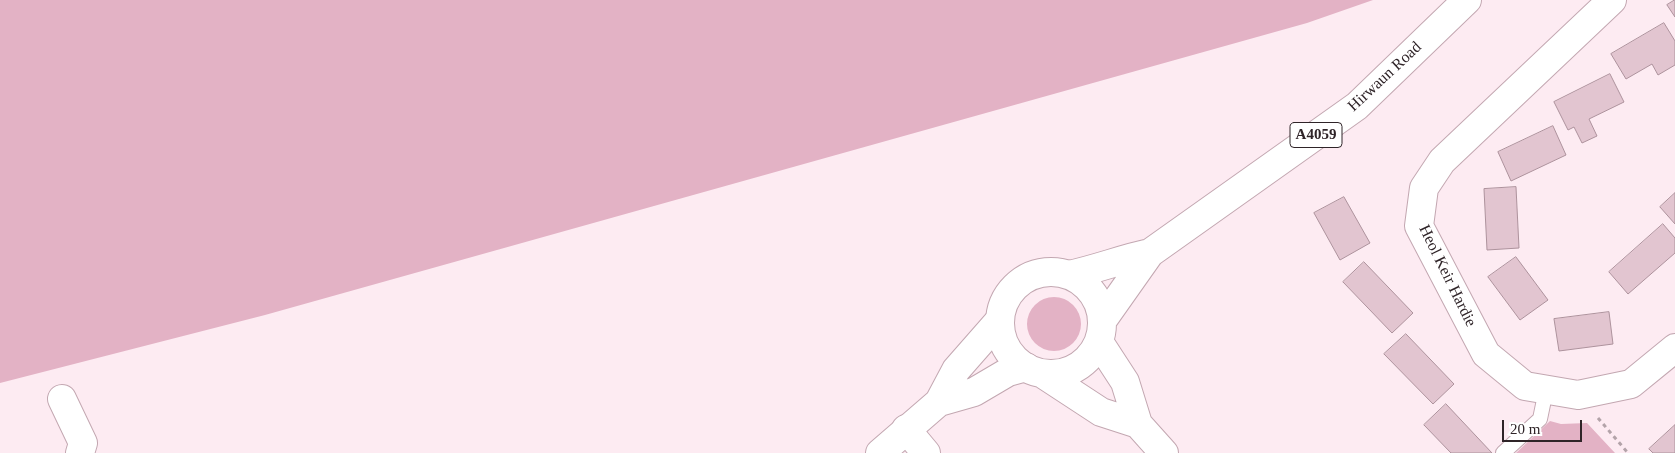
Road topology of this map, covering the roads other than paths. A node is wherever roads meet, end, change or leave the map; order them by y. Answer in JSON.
{"nodes":[{"id":1,"x":1467,"y":0,"type":"edge"},
{"id":2,"x":1612,"y":0,"type":"edge"},
{"id":3,"x":1150,"y":253,"type":"junction"},
{"id":4,"x":1069,"y":275,"type":"junction"},
{"id":5,"x":999,"y":320,"type":"junction"},
{"id":6,"x":1100,"y":331,"type":"junction"},
{"id":7,"x":1675,"y":348,"type":"edge"},
{"id":8,"x":1034,"y":370,"type":"junction"},
{"id":9,"x":1546,"y":390,"type":"junction"},
{"id":10,"x":62,"y":399,"type":"dead end"},
{"id":11,"x":938,"y":402,"type":"junction"},
{"id":12,"x":1138,"y":424,"type":"junction"},
{"id":13,"x":906,"y":429,"type":"junction"},
{"id":14,"x":80,"y":453,"type":"edge"},
{"id":15,"x":880,"y":453,"type":"edge"},
{"id":16,"x":926,"y":453,"type":"edge"},
{"id":17,"x":1164,"y":453,"type":"edge"},
{"id":18,"x":1503,"y":453,"type":"edge"}],
"edges":[{"from":1,"to":3,"type":"main road","name":"Hirwaun Road","number":"A4059"},
{"from":2,"to":9,"type":"main road","name":"Heol Keir Hardie"},
{"from":3,"to":4,"type":"main road","name":"Hirwaun Road","number":"A4059"},
{"from":3,"to":6,"type":"main road","name":"Hirwaun Road","number":"A4059"},
{"from":4,"to":5,"type":"main road"},
{"from":4,"to":6,"type":"main road"},
{"from":5,"to":8,"type":"main road"},
{"from":5,"to":11,"type":"main road"},
{"from":6,"to":8,"type":"main road"},
{"from":6,"to":12,"type":"main road"},
{"from":7,"to":9,"type":"main road","name":"Heol Keir Hardie"},
{"from":8,"to":11,"type":"main road"},
{"from":8,"to":12,"type":"main road"},
{"from":9,"to":18,"type":"lane"},
{"from":10,"to":14,"type":"main road"},
{"from":11,"to":13,"type":"main road"},
{"from":12,"to":17,"type":"main road"},
{"from":13,"to":15,"type":"main road"},
{"from":13,"to":16,"type":"main road"}]}
